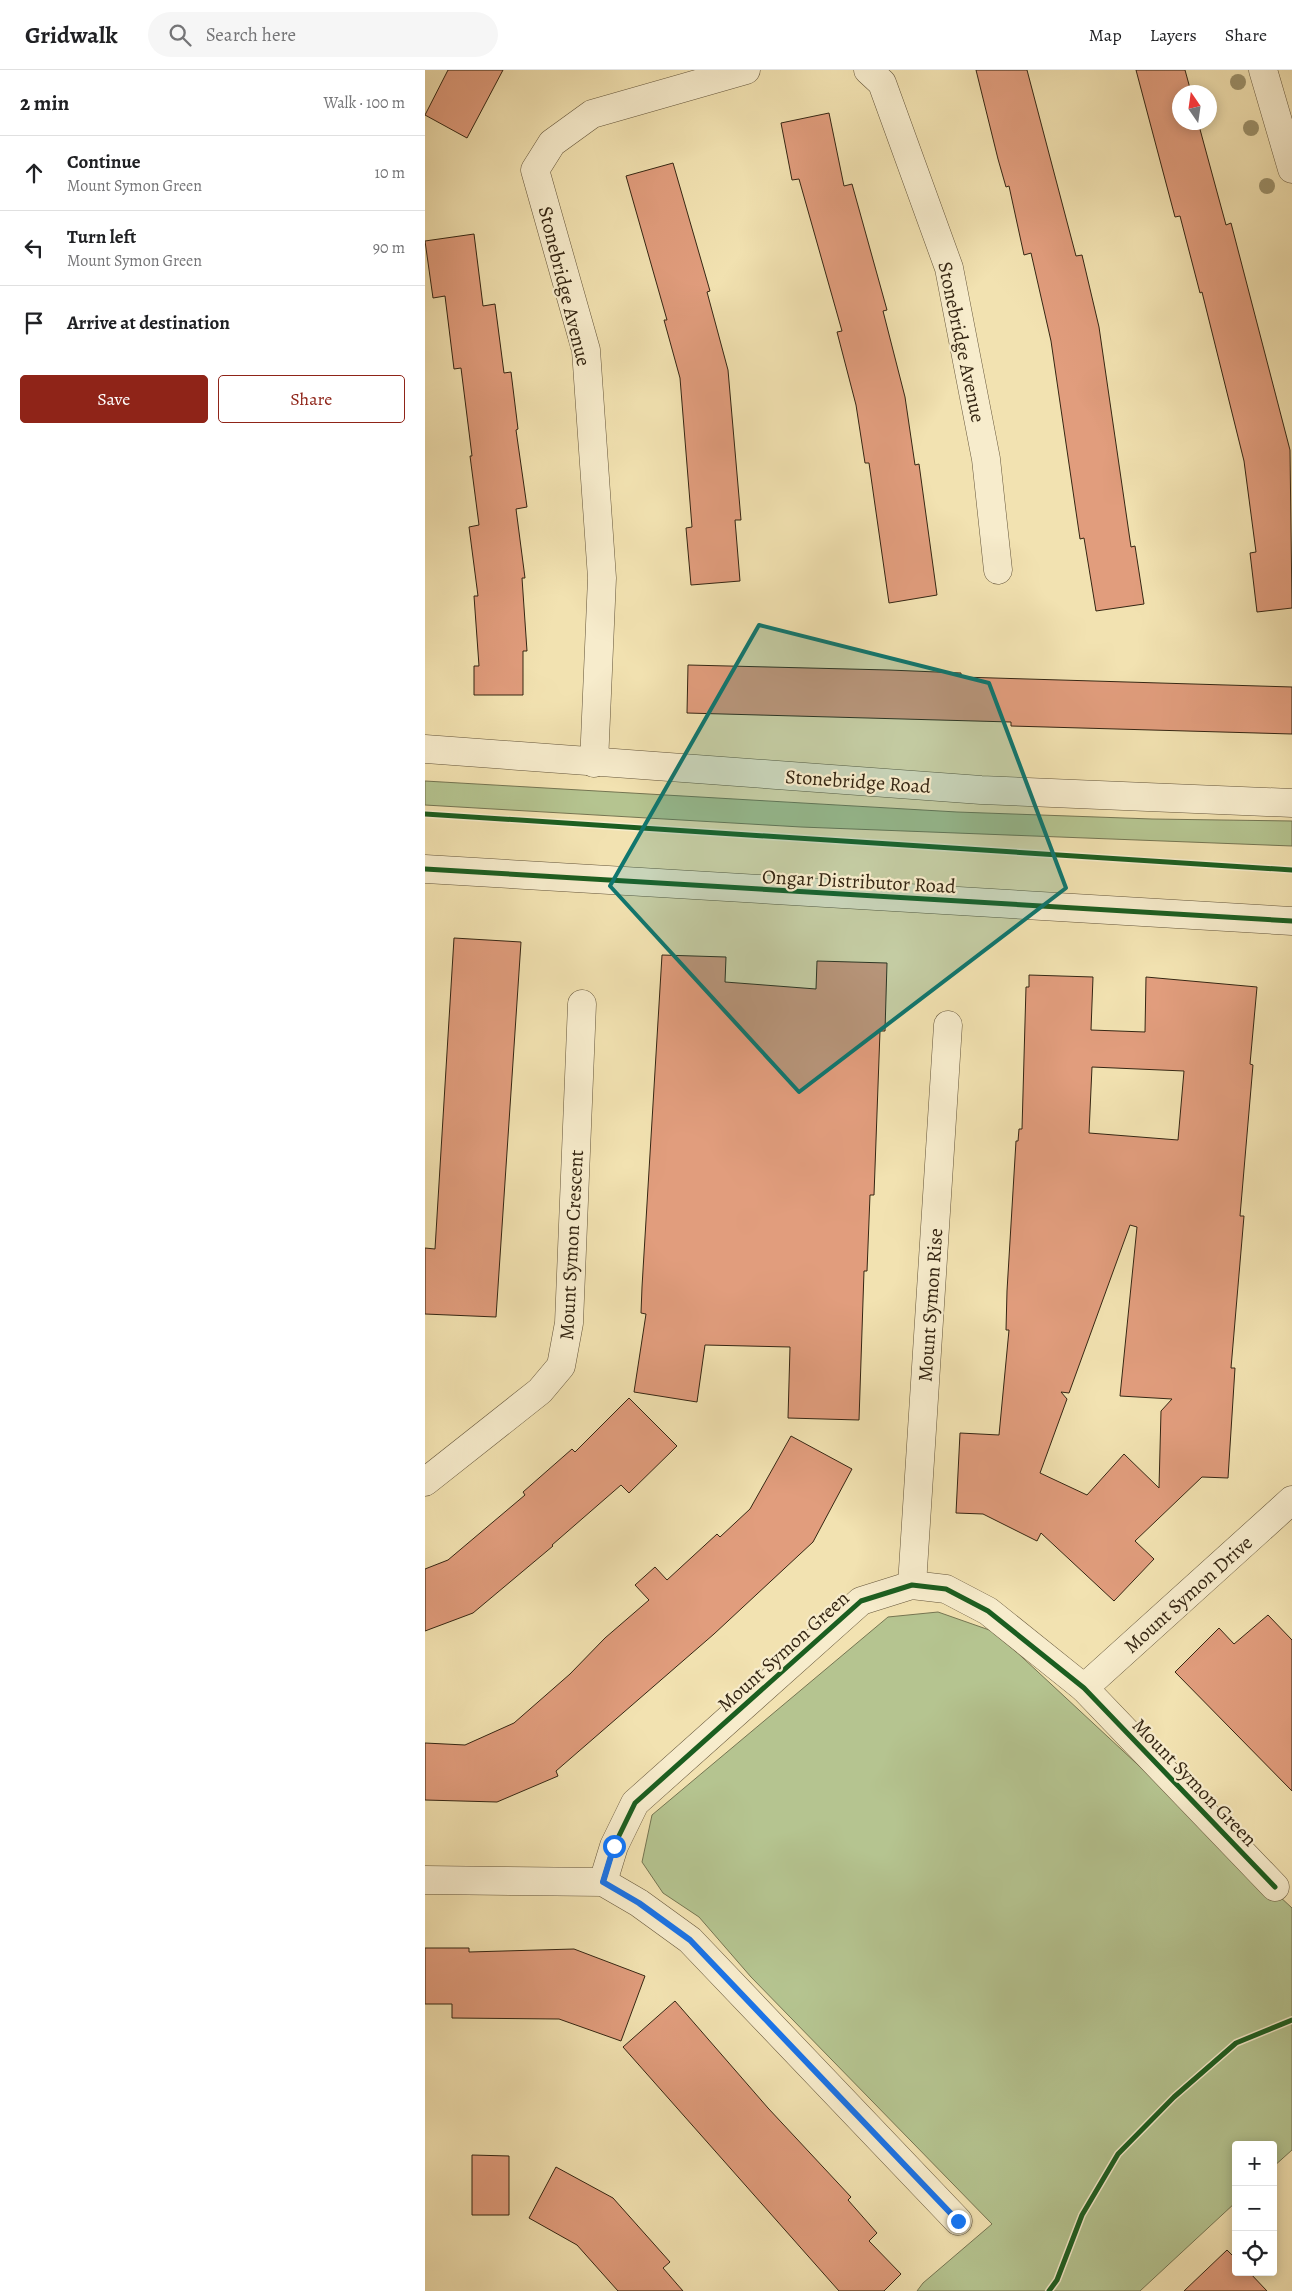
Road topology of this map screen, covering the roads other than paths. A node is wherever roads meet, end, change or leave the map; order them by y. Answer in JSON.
{"nodes":[{"id":1,"x":746,"y":70,"type":"edge"},
{"id":2,"x":868,"y":70,"type":"edge"},
{"id":3,"x":1263,"y":70,"type":"edge"},
{"id":4,"x":1292,"y":169,"type":"edge"},
{"id":5,"x":999,"y":570,"type":"dead end"},
{"id":6,"x":425,"y":749,"type":"edge"},
{"id":7,"x":593,"y":763,"type":"junction"},
{"id":8,"x":1292,"y":803,"type":"edge"},
{"id":9,"x":425,"y":869,"type":"edge"},
{"id":10,"x":1292,"y":921,"type":"edge"},
{"id":11,"x":583,"y":1004,"type":"dead end"},
{"id":12,"x":949,"y":1025,"type":"dead end"},
{"id":13,"x":425,"y":1482,"type":"edge"},
{"id":14,"x":1292,"y":1500,"type":"edge"},
{"id":15,"x":912,"y":1585,"type":"junction"},
{"id":16,"x":1084,"y":1688,"type":"junction"},
{"id":17,"x":425,"y":1880,"type":"edge"},
{"id":18,"x":603,"y":1882,"type":"junction"},
{"id":19,"x":1275,"y":1887,"type":"dead end"},
{"id":20,"x":958,"y":2221,"type":"dead end"}],
"edges":[{"from":1,"to":7,"type":"street","name":"Stonebridge Avenue"},
{"from":2,"to":5,"type":"street","name":"Stonebridge Avenue"},
{"from":3,"to":4,"type":"street"},
{"from":6,"to":7,"type":"street","name":"Stonebridge Road"},
{"from":7,"to":8,"type":"street","name":"Stonebridge Road"},
{"from":9,"to":10,"type":"street","name":"Ongar Distributor Road"},
{"from":11,"to":13,"type":"street","name":"Mount Symon Crescent"},
{"from":12,"to":15,"type":"street","name":"Mount Symon Rise"},
{"from":14,"to":16,"type":"street","name":"Mount Symon Drive"},
{"from":15,"to":16,"type":"street","name":"Mount Symon Green"},
{"from":15,"to":18,"type":"street","name":"Mount Symon Green"},
{"from":16,"to":19,"type":"street","name":"Mount Symon Green"},
{"from":17,"to":18,"type":"street"},
{"from":18,"to":20,"type":"street"}]}
